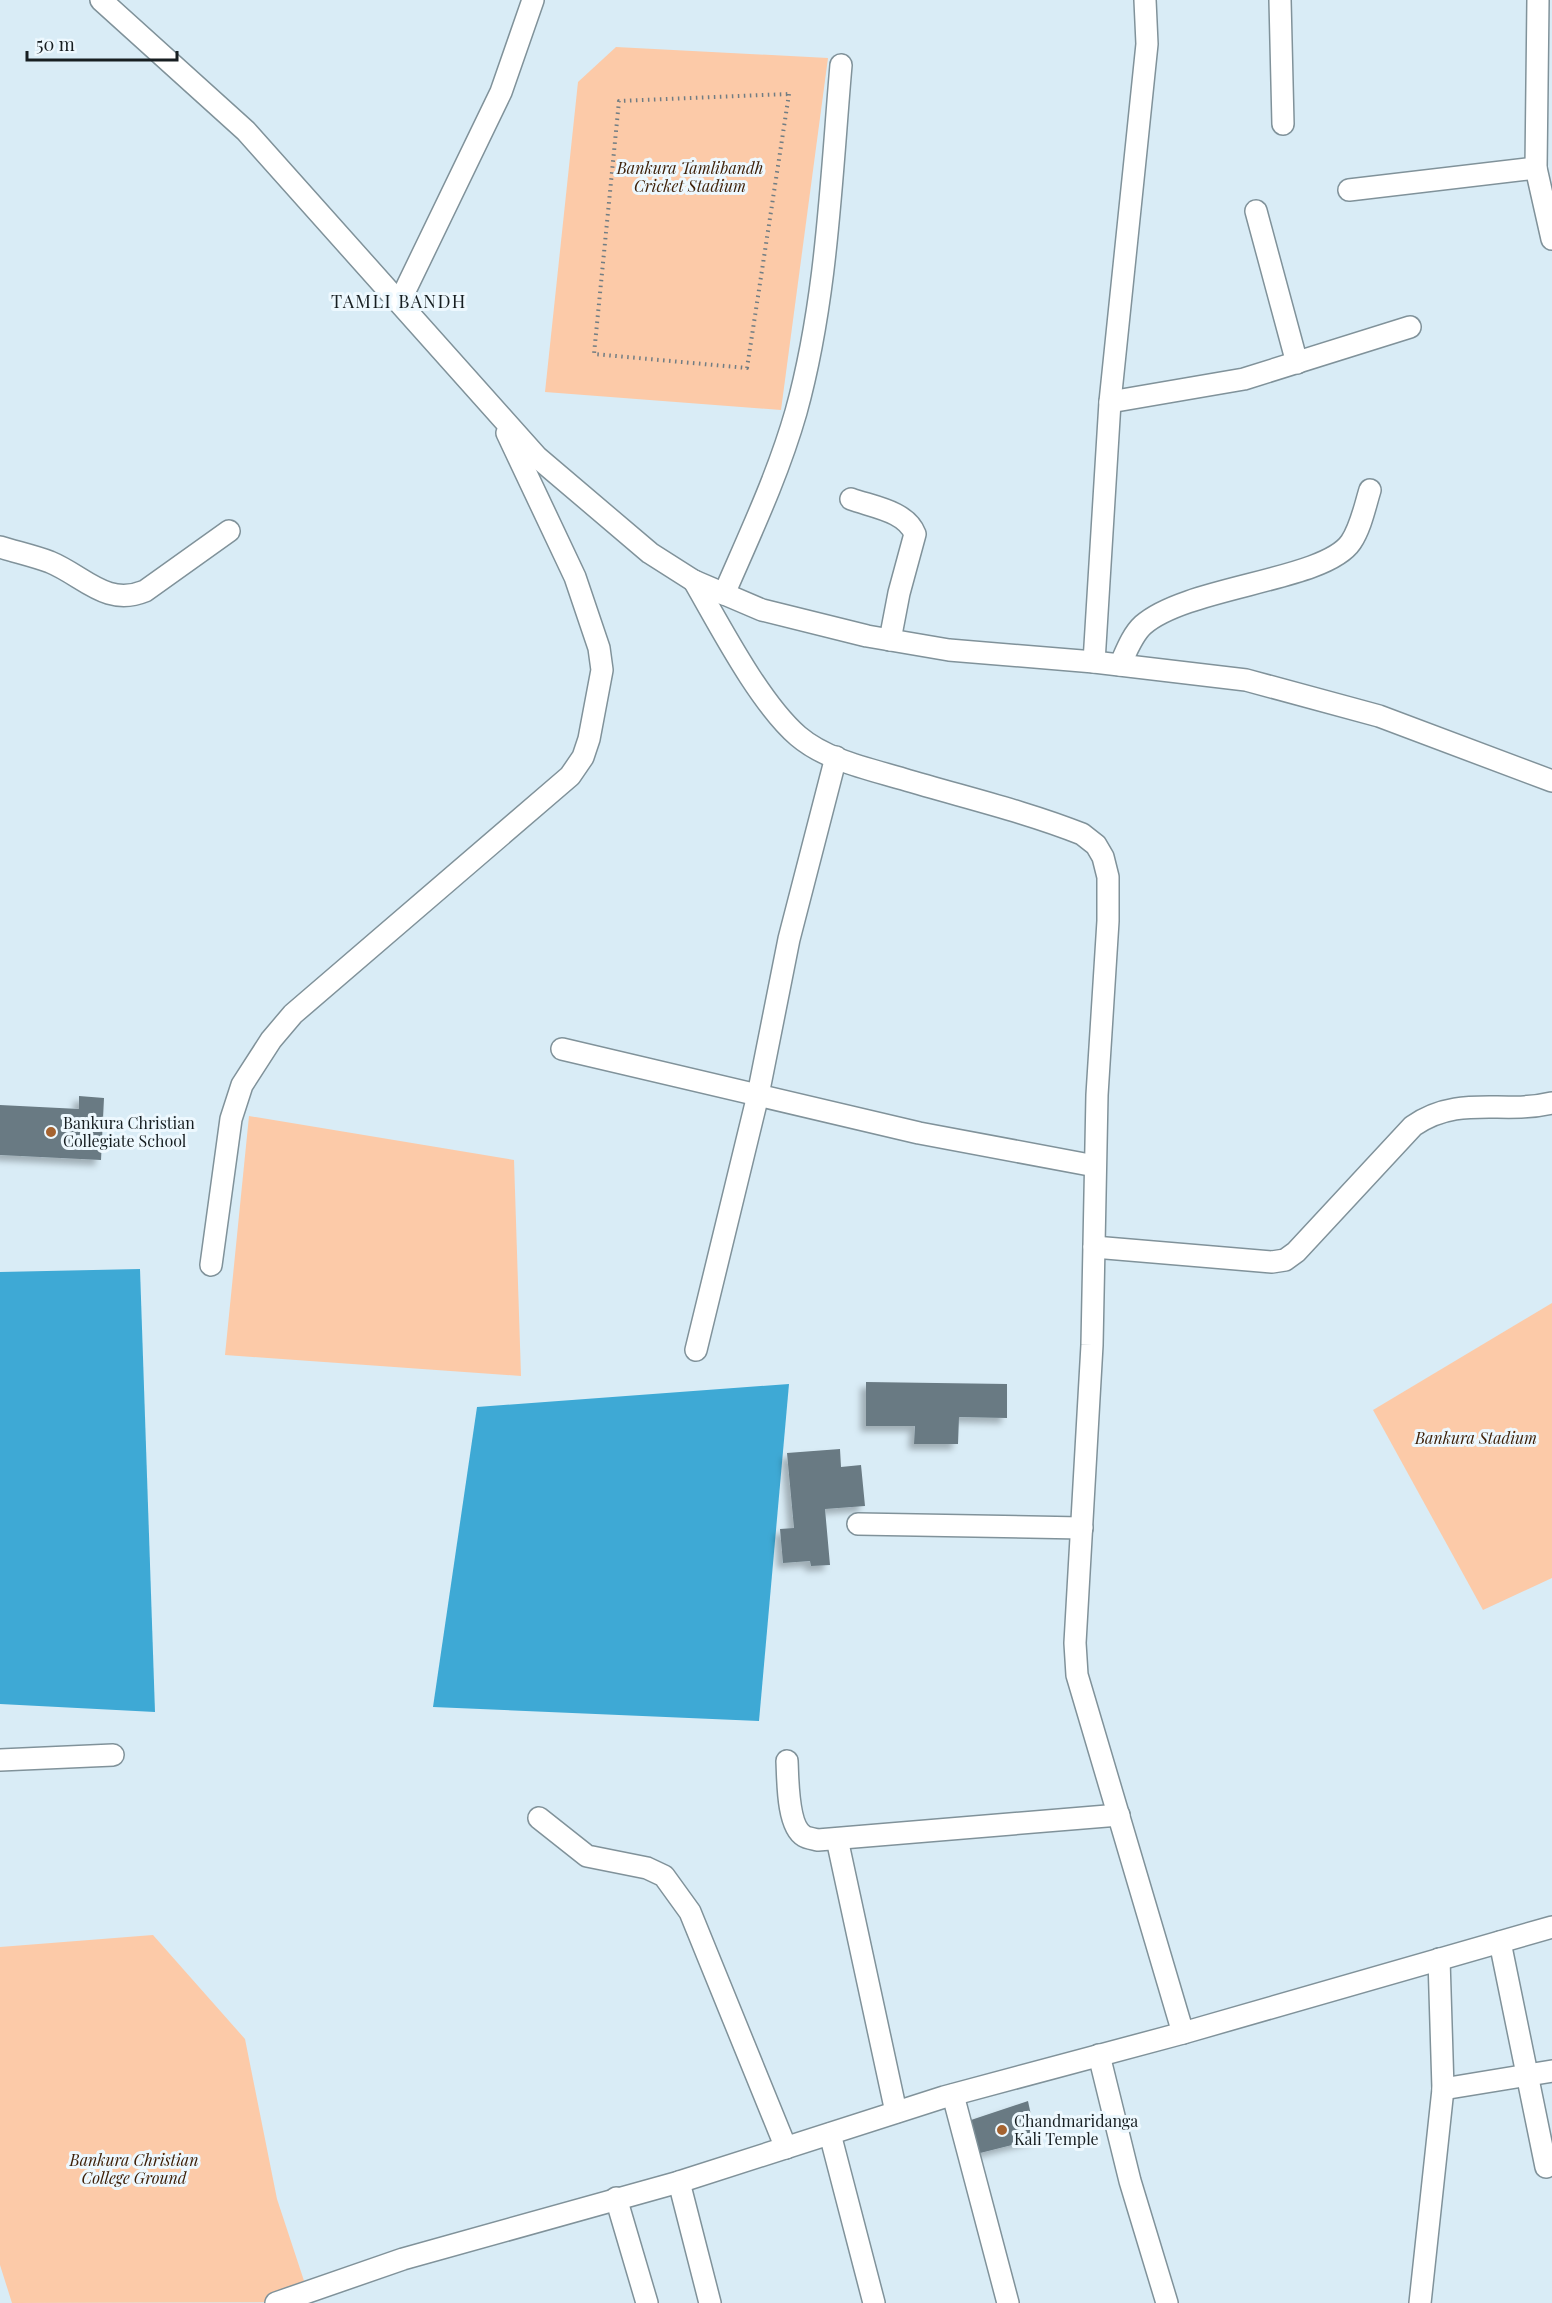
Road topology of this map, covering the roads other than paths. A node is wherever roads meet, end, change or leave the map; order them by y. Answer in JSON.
{"nodes":[{"id":1,"x":101,"y":0,"type":"edge"},
{"id":2,"x":533,"y":0,"type":"edge"},
{"id":3,"x":1145,"y":0,"type":"edge"},
{"id":4,"x":1280,"y":0,"type":"edge"},
{"id":5,"x":1538,"y":0,"type":"edge"},
{"id":6,"x":841,"y":65,"type":"dead end"},
{"id":7,"x":1283,"y":124,"type":"dead end"},
{"id":8,"x":1536,"y":168,"type":"junction"},
{"id":9,"x":1349,"y":190,"type":"dead end"},
{"id":10,"x":1256,"y":212,"type":"dead end"},
{"id":11,"x":1552,"y":239,"type":"edge"},
{"id":12,"x":400,"y":301,"type":"junction"},
{"id":13,"x":1410,"y":327,"type":"dead end"},
{"id":14,"x":1297,"y":363,"type":"junction"},
{"id":15,"x":1110,"y":402,"type":"junction"},
{"id":16,"x":497,"y":411,"type":"junction"},
{"id":17,"x":1370,"y":490,"type":"dead end"},
{"id":18,"x":851,"y":499,"type":"dead end"},
{"id":19,"x":229,"y":531,"type":"dead end"},
{"id":20,"x":0,"y":547,"type":"edge"},
{"id":21,"x":694,"y":581,"type":"junction"},
{"id":22,"x":724,"y":594,"type":"junction"},
{"id":23,"x":890,"y":640,"type":"junction"},
{"id":24,"x":1094,"y":662,"type":"junction"},
{"id":25,"x":1120,"y":665,"type":"junction"},
{"id":26,"x":836,"y":757,"type":"junction"},
{"id":27,"x":1552,"y":781,"type":"edge"},
{"id":28,"x":562,"y":1049,"type":"dead end"},
{"id":29,"x":758,"y":1095,"type":"junction"},
{"id":30,"x":1552,"y":1103,"type":"edge"},
{"id":31,"x":1095,"y":1166,"type":"junction"},
{"id":32,"x":1094,"y":1246,"type":"junction"},
{"id":33,"x":211,"y":1264,"type":"dead end"},
{"id":34,"x":696,"y":1350,"type":"dead end"},
{"id":35,"x":858,"y":1524,"type":"dead end"},
{"id":36,"x":1082,"y":1528,"type":"junction"},
{"id":37,"x":113,"y":1755,"type":"dead end"},
{"id":38,"x":0,"y":1760,"type":"edge"},
{"id":39,"x":787,"y":1761,"type":"dead end"},
{"id":40,"x":1119,"y":1815,"type":"junction"},
{"id":41,"x":539,"y":1818,"type":"dead end"},
{"id":42,"x":837,"y":1839,"type":"junction"},
{"id":43,"x":1552,"y":1927,"type":"edge"},
{"id":44,"x":1500,"y":1942,"type":"junction"},
{"id":45,"x":1439,"y":1959,"type":"junction"},
{"id":46,"x":1183,"y":2033,"type":"junction"},
{"id":47,"x":1099,"y":2055,"type":"junction"},
{"id":48,"x":1552,"y":2071,"type":"edge"},
{"id":49,"x":1528,"y":2077,"type":"junction"},
{"id":50,"x":1443,"y":2090,"type":"junction"},
{"id":51,"x":953,"y":2095,"type":"junction"},
{"id":52,"x":896,"y":2112,"type":"junction"},
{"id":53,"x":830,"y":2134,"type":"junction"},
{"id":54,"x":786,"y":2148,"type":"junction"},
{"id":55,"x":1546,"y":2167,"type":"dead end"},
{"id":56,"x":679,"y":2182,"type":"junction"},
{"id":57,"x":616,"y":2198,"type":"junction"},
{"id":58,"x":276,"y":2303,"type":"edge"},
{"id":59,"x":647,"y":2303,"type":"edge"},
{"id":60,"x":710,"y":2303,"type":"edge"},
{"id":61,"x":874,"y":2303,"type":"edge"},
{"id":62,"x":1008,"y":2303,"type":"edge"},
{"id":63,"x":1167,"y":2303,"type":"edge"},
{"id":64,"x":1420,"y":2303,"type":"edge"}],
"edges":[{"from":1,"to":12,"type":"street"},
{"from":2,"to":12,"type":"street"},
{"from":3,"to":15,"type":"street"},
{"from":4,"to":7,"type":"street"},
{"from":5,"to":8,"type":"street"},
{"from":6,"to":22,"type":"street"},
{"from":8,"to":9,"type":"street"},
{"from":8,"to":11,"type":"street"},
{"from":10,"to":14,"type":"street"},
{"from":12,"to":16,"type":"street"},
{"from":13,"to":14,"type":"street"},
{"from":14,"to":15,"type":"street"},
{"from":15,"to":24,"type":"street"},
{"from":16,"to":21,"type":"street"},
{"from":16,"to":33,"type":"street"},
{"from":17,"to":25,"type":"street"},
{"from":18,"to":23,"type":"street"},
{"from":19,"to":20,"type":"street"},
{"from":21,"to":22,"type":"street"},
{"from":21,"to":26,"type":"street"},
{"from":22,"to":23,"type":"street"},
{"from":23,"to":24,"type":"street"},
{"from":24,"to":25,"type":"street"},
{"from":25,"to":27,"type":"street"},
{"from":26,"to":29,"type":"street"},
{"from":26,"to":31,"type":"street"},
{"from":28,"to":29,"type":"street"},
{"from":29,"to":31,"type":"street"},
{"from":29,"to":34,"type":"street"},
{"from":30,"to":32,"type":"street"},
{"from":31,"to":32,"type":"street"},
{"from":32,"to":36,"type":"street"},
{"from":35,"to":36,"type":"street"},
{"from":36,"to":40,"type":"street"},
{"from":37,"to":38,"type":"street"},
{"from":39,"to":42,"type":"street"},
{"from":40,"to":42,"type":"street"},
{"from":40,"to":46,"type":"street"},
{"from":41,"to":54,"type":"street"},
{"from":42,"to":52,"type":"street"},
{"from":43,"to":44,"type":"street"},
{"from":44,"to":45,"type":"street"},
{"from":44,"to":49,"type":"street"},
{"from":45,"to":46,"type":"street"},
{"from":45,"to":50,"type":"street"},
{"from":46,"to":47,"type":"street"},
{"from":47,"to":51,"type":"street"},
{"from":47,"to":63,"type":"street"},
{"from":48,"to":49,"type":"street"},
{"from":49,"to":50,"type":"street"},
{"from":49,"to":55,"type":"street"},
{"from":50,"to":64,"type":"street"},
{"from":51,"to":52,"type":"street"},
{"from":51,"to":62,"type":"street"},
{"from":52,"to":53,"type":"street"},
{"from":53,"to":54,"type":"street"},
{"from":53,"to":61,"type":"street"},
{"from":54,"to":56,"type":"street"},
{"from":56,"to":57,"type":"street"},
{"from":56,"to":60,"type":"street"},
{"from":57,"to":58,"type":"street"},
{"from":57,"to":59,"type":"street"}]}
